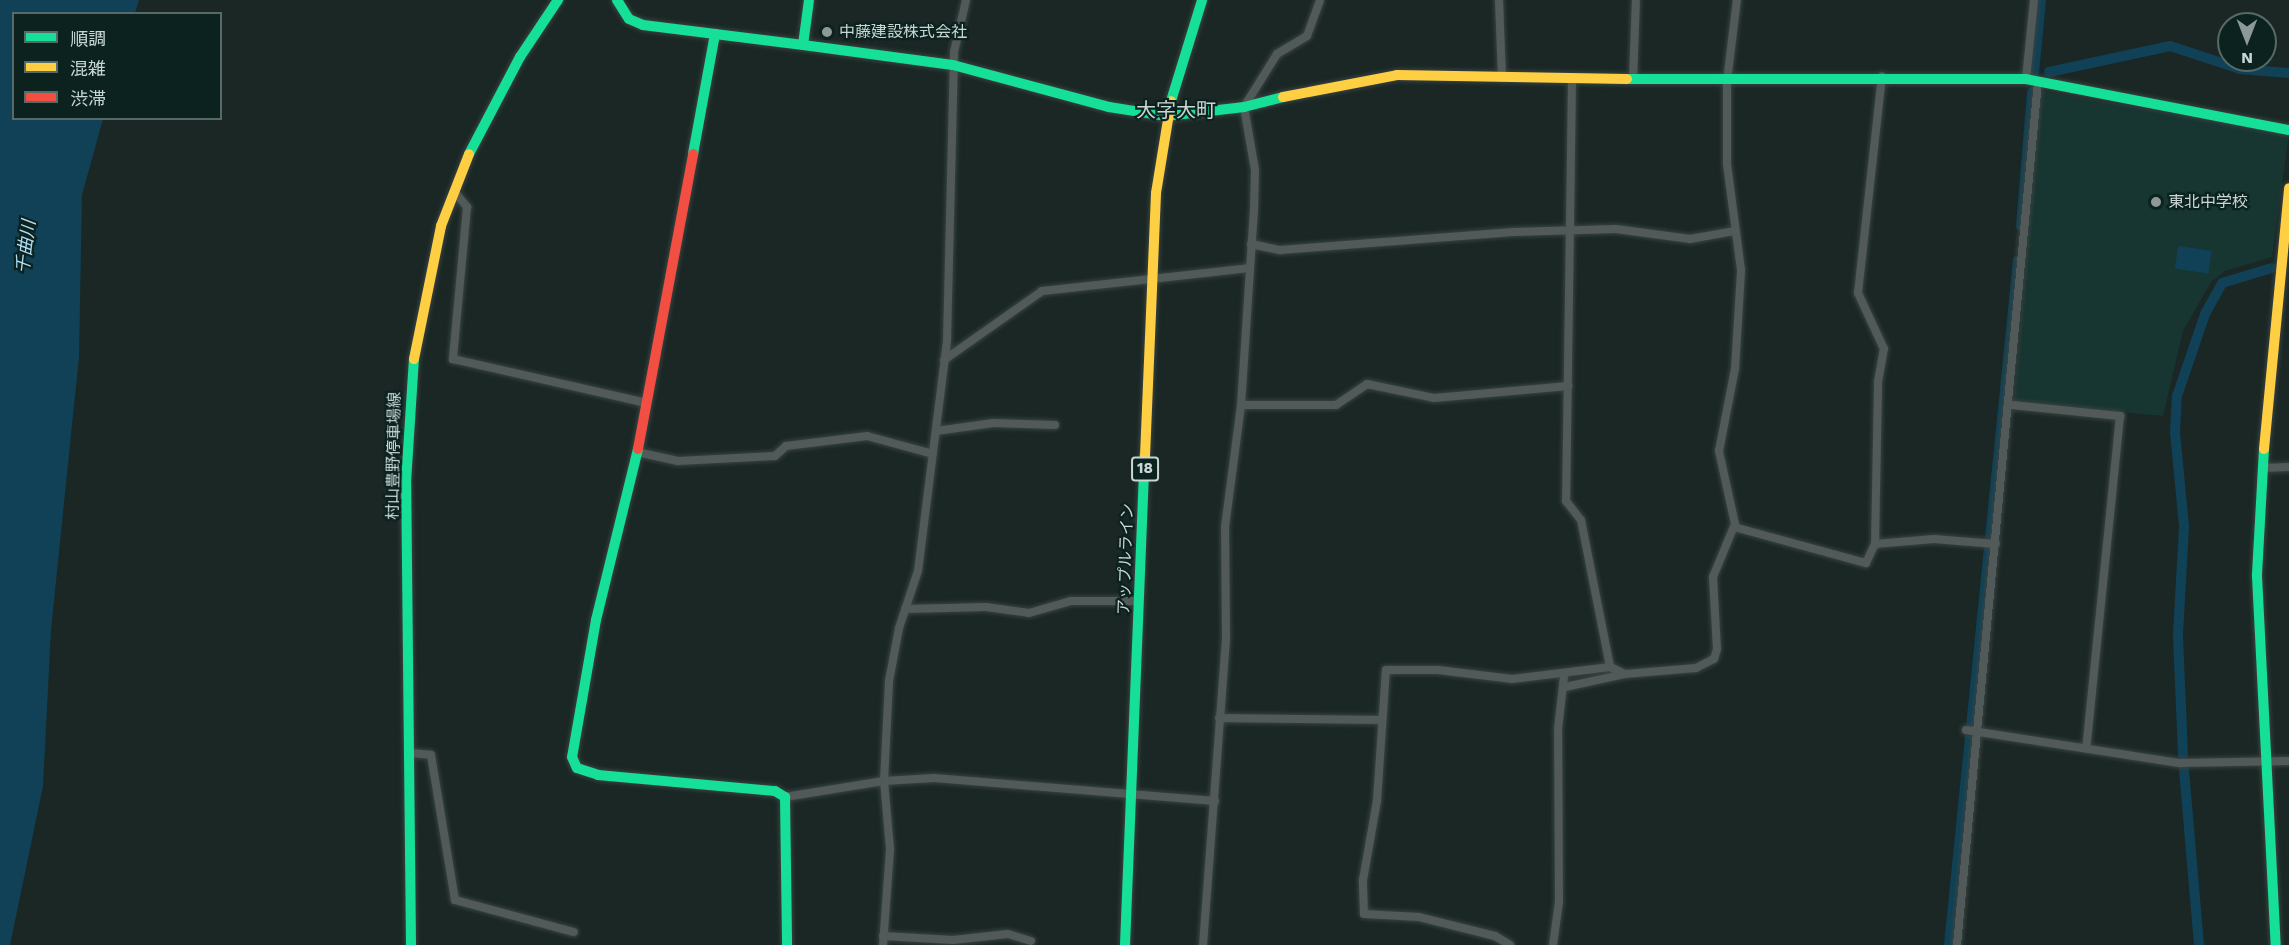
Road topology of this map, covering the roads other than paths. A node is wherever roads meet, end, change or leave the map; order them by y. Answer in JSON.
{"nodes":[{"id":1,"x":558,"y":0,"type":"edge"},
{"id":2,"x":617,"y":0,"type":"edge"},
{"id":3,"x":809,"y":0,"type":"edge"},
{"id":4,"x":966,"y":0,"type":"edge"},
{"id":5,"x":1202,"y":0,"type":"edge"},
{"id":6,"x":1320,"y":0,"type":"edge"},
{"id":7,"x":1499,"y":0,"type":"edge"},
{"id":8,"x":1636,"y":0,"type":"edge"},
{"id":9,"x":1737,"y":0,"type":"edge"},
{"id":10,"x":2034,"y":0,"type":"edge"},
{"id":11,"x":715,"y":34,"type":"junction"},
{"id":12,"x":803,"y":45,"type":"junction"},
{"id":13,"x":953,"y":65,"type":"junction"},
{"id":14,"x":1882,"y":76,"type":"junction"},
{"id":15,"x":1502,"y":78,"type":"junction"},
{"id":16,"x":2026,"y":79,"type":"junction"},
{"id":17,"x":1572,"y":80,"type":"junction"},
{"id":18,"x":1633,"y":80,"type":"junction"},
{"id":19,"x":1727,"y":81,"type":"junction"},
{"id":20,"x":2038,"y":81,"type":"junction"},
{"id":21,"x":1244,"y":107,"type":"junction"},
{"id":22,"x":1166,"y":116,"type":"junction"},
{"id":23,"x":2289,"y":130,"type":"edge"},
{"id":24,"x":2289,"y":188,"type":"edge"},
{"id":25,"x":454,"y":191,"type":"junction"},
{"id":26,"x":1569,"y":229,"type":"junction"},
{"id":27,"x":1735,"y":231,"type":"junction"},
{"id":28,"x":1251,"y":244,"type":"junction"},
{"id":29,"x":2284,"y":262,"type":"edge"},
{"id":30,"x":1250,"y":268,"type":"junction"},
{"id":31,"x":1152,"y":278,"type":"junction"},
{"id":32,"x":945,"y":360,"type":"junction"},
{"id":33,"x":1568,"y":386,"type":"junction"},
{"id":34,"x":646,"y":404,"type":"junction"},
{"id":35,"x":1241,"y":405,"type":"junction"},
{"id":36,"x":2011,"y":405,"type":"junction"},
{"id":37,"x":1055,"y":425,"type":"dead end"},
{"id":38,"x":936,"y":431,"type":"junction"},
{"id":39,"x":637,"y":452,"type":"junction"},
{"id":40,"x":933,"y":454,"type":"junction"},
{"id":41,"x":2289,"y":466,"type":"edge"},
{"id":42,"x":2262,"y":468,"type":"junction"},
{"id":43,"x":1734,"y":527,"type":"junction"},
{"id":44,"x":1875,"y":544,"type":"junction"},
{"id":45,"x":1991,"y":544,"type":"junction"},
{"id":46,"x":1139,"y":601,"type":"junction"},
{"id":47,"x":905,"y":609,"type":"junction"},
{"id":48,"x":1610,"y":667,"type":"junction"},
{"id":49,"x":1624,"y":674,"type":"junction"},
{"id":50,"x":1564,"y":676,"type":"junction"},
{"id":51,"x":1565,"y":687,"type":"junction"},
{"id":52,"x":1219,"y":718,"type":"junction"},
{"id":53,"x":1381,"y":720,"type":"junction"},
{"id":54,"x":1973,"y":730,"type":"junction"},
{"id":55,"x":2086,"y":748,"type":"junction"},
{"id":56,"x":410,"y":753,"type":"junction"},
{"id":57,"x":2289,"y":761,"type":"edge"},
{"id":58,"x":2265,"y":762,"type":"junction"},
{"id":59,"x":884,"y":780,"type":"junction"},
{"id":60,"x":1130,"y":796,"type":"junction"},
{"id":61,"x":785,"y":797,"type":"junction"},
{"id":62,"x":1215,"y":801,"type":"junction"},
{"id":63,"x":574,"y":932,"type":"dead end"},
{"id":64,"x":883,"y":936,"type":"junction"},
{"id":65,"x":1030,"y":943,"type":"edge"},
{"id":66,"x":411,"y":945,"type":"edge"},
{"id":67,"x":787,"y":945,"type":"edge"},
{"id":68,"x":883,"y":945,"type":"edge"},
{"id":69,"x":1040,"y":945,"type":"edge"},
{"id":70,"x":1125,"y":945,"type":"edge"},
{"id":71,"x":1203,"y":945,"type":"edge"},
{"id":72,"x":1510,"y":945,"type":"edge"},
{"id":73,"x":1552,"y":945,"type":"edge"},
{"id":74,"x":1957,"y":945,"type":"edge"},
{"id":75,"x":2276,"y":945,"type":"edge"}],
"edges":[{"from":1,"to":25,"type":"main road","name":"村山豊野停車場線"},
{"from":2,"to":11,"type":"main road"},
{"from":3,"to":12,"type":"main road"},
{"from":4,"to":13,"type":"street"},
{"from":5,"to":22,"type":"main road","name":"アップルライン","number":"18"},
{"from":6,"to":21,"type":"street"},
{"from":7,"to":15,"type":"street"},
{"from":8,"to":18,"type":"street"},
{"from":9,"to":19,"type":"street"},
{"from":10,"to":16,"type":"street"},
{"from":11,"to":12,"type":"main road"},
{"from":11,"to":34,"type":"main road"},
{"from":12,"to":13,"type":"main road"},
{"from":13,"to":22,"type":"main road"},
{"from":13,"to":32,"type":"street"},
{"from":14,"to":16,"type":"main road"},
{"from":14,"to":19,"type":"main road"},
{"from":14,"to":44,"type":"street"},
{"from":15,"to":17,"type":"main road"},
{"from":15,"to":21,"type":"main road"},
{"from":16,"to":20,"type":"main road"},
{"from":17,"to":18,"type":"main road"},
{"from":17,"to":26,"type":"street"},
{"from":18,"to":19,"type":"main road"},
{"from":19,"to":27,"type":"street"},
{"from":20,"to":23,"type":"main road"},
{"from":20,"to":36,"type":"street"},
{"from":21,"to":22,"type":"main road"},
{"from":21,"to":28,"type":"street"},
{"from":22,"to":31,"type":"main road","name":"アップルライン","number":"18"},
{"from":24,"to":29,"type":"main road"},
{"from":25,"to":34,"type":"street"},
{"from":25,"to":56,"type":"main road","name":"村山豊野停車場線"},
{"from":26,"to":27,"type":"street"},
{"from":26,"to":28,"type":"street"},
{"from":26,"to":33,"type":"street"},
{"from":27,"to":43,"type":"street"},
{"from":28,"to":30,"type":"street"},
{"from":29,"to":42,"type":"main road"},
{"from":30,"to":31,"type":"street"},
{"from":30,"to":35,"type":"street"},
{"from":31,"to":32,"type":"street"},
{"from":31,"to":46,"type":"main road","name":"アップルライン","number":"18"},
{"from":32,"to":38,"type":"street"},
{"from":33,"to":35,"type":"street"},
{"from":33,"to":48,"type":"street"},
{"from":34,"to":39,"type":"main road"},
{"from":35,"to":52,"type":"street"},
{"from":36,"to":45,"type":"street"},
{"from":36,"to":55,"type":"street"},
{"from":37,"to":38,"type":"street"},
{"from":38,"to":40,"type":"street"},
{"from":39,"to":40,"type":"street"},
{"from":39,"to":61,"type":"main road"},
{"from":40,"to":47,"type":"street"},
{"from":41,"to":42,"type":"street"},
{"from":42,"to":58,"type":"main road"},
{"from":43,"to":44,"type":"street"},
{"from":43,"to":49,"type":"street"},
{"from":44,"to":45,"type":"street"},
{"from":45,"to":54,"type":"street"},
{"from":46,"to":47,"type":"street"},
{"from":46,"to":60,"type":"main road","name":"アップルライン","number":"18"},
{"from":47,"to":59,"type":"street"},
{"from":48,"to":49,"type":"street"},
{"from":48,"to":50,"type":"street"},
{"from":49,"to":51,"type":"street"},
{"from":50,"to":51,"type":"street"},
{"from":50,"to":53,"type":"street"},
{"from":51,"to":73,"type":"street"},
{"from":52,"to":53,"type":"street"},
{"from":52,"to":62,"type":"street"},
{"from":53,"to":72,"type":"street"},
{"from":54,"to":55,"type":"street"},
{"from":54,"to":74,"type":"street"},
{"from":55,"to":58,"type":"street"},
{"from":56,"to":63,"type":"street"},
{"from":56,"to":66,"type":"main road","name":"村山豊野停車場線"},
{"from":57,"to":58,"type":"street"},
{"from":58,"to":75,"type":"main road"},
{"from":59,"to":60,"type":"street"},
{"from":59,"to":61,"type":"street"},
{"from":59,"to":64,"type":"street"},
{"from":60,"to":62,"type":"street"},
{"from":60,"to":70,"type":"main road","name":"アップルライン","number":"18"},
{"from":61,"to":67,"type":"main road"},
{"from":62,"to":71,"type":"street"},
{"from":64,"to":65,"type":"street"},
{"from":64,"to":68,"type":"street"},
{"from":65,"to":69,"type":"street"}]}
